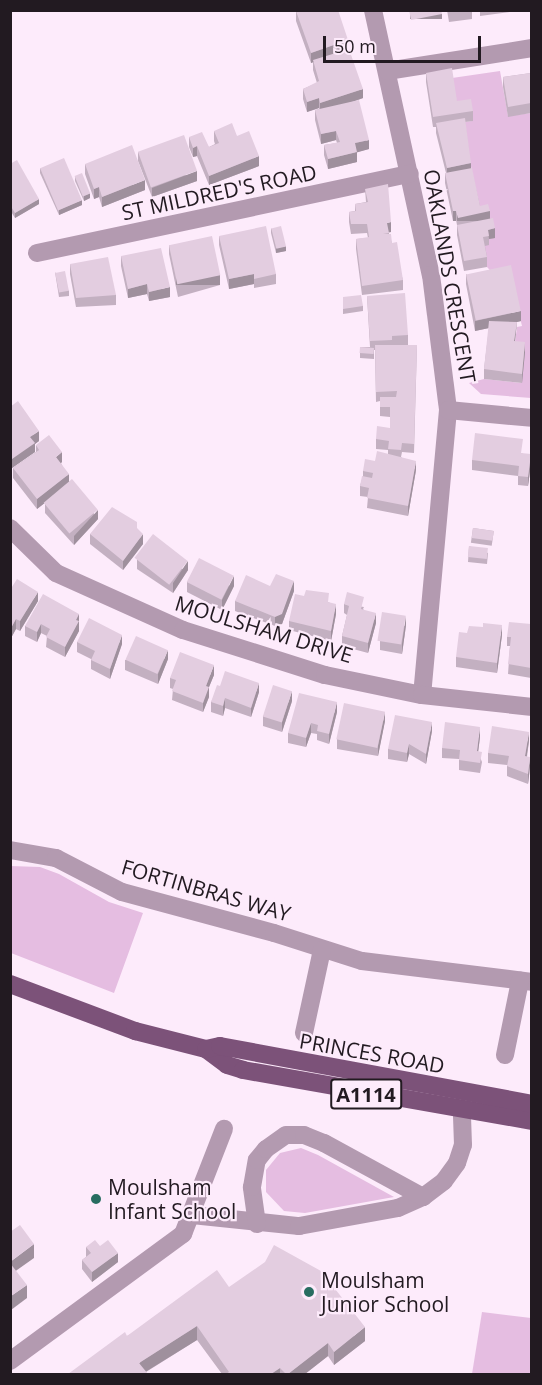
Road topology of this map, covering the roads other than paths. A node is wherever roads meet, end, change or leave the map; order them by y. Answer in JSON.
{"nodes":[{"id":1,"x":373,"y":10,"type":"edge"},
{"id":2,"x":531,"y":48,"type":"edge"},
{"id":3,"x":387,"y":71,"type":"junction"},
{"id":4,"x":410,"y":174,"type":"junction"},
{"id":5,"x":37,"y":253,"type":"dead end"},
{"id":6,"x":448,"y":410,"type":"junction"},
{"id":7,"x":531,"y":418,"type":"edge"},
{"id":8,"x":10,"y":528,"type":"edge"},
{"id":9,"x":422,"y":695,"type":"junction"},
{"id":10,"x":531,"y":707,"type":"edge"},
{"id":11,"x":10,"y":850,"type":"edge"},
{"id":12,"x":322,"y":950,"type":"junction"},
{"id":13,"x":526,"y":982,"type":"edge"},
{"id":14,"x":10,"y":984,"type":"edge"},
{"id":15,"x":304,"y":1033,"type":"dead end"},
{"id":16,"x":206,"y":1049,"type":"junction"},
{"id":17,"x":505,"y":1055,"type":"dead end"},
{"id":18,"x":531,"y":1104,"type":"edge"},
{"id":19,"x":462,"y":1111,"type":"junction"},
{"id":20,"x":531,"y":1121,"type":"edge"},
{"id":21,"x":224,"y":1129,"type":"dead end"},
{"id":22,"x":423,"y":1197,"type":"junction"},
{"id":23,"x":192,"y":1215,"type":"junction"},
{"id":24,"x":257,"y":1224,"type":"junction"},
{"id":25,"x":10,"y":1361,"type":"edge"}],
"edges":[{"from":1,"to":3,"type":"street","name":"OAKLANDS CRESCENT"},
{"from":2,"to":3,"type":"street"},
{"from":3,"to":4,"type":"street","name":"OAKLANDS CRESCENT"},
{"from":4,"to":5,"type":"street","name":"ST MILDRED'S ROAD"},
{"from":4,"to":6,"type":"street","name":"OAKLANDS CRESCENT"},
{"from":6,"to":7,"type":"street"},
{"from":6,"to":9,"type":"street","name":"OAKLANDS CRESCENT"},
{"from":8,"to":9,"type":"street","name":"MOULSHAM DRIVE"},
{"from":9,"to":10,"type":"street","name":"MOULSHAM DRIVE"},
{"from":11,"to":12,"type":"street","name":"FORTINBRAS WAY"},
{"from":12,"to":13,"type":"street","name":"FORTINBRAS WAY"},
{"from":12,"to":15,"type":"street"},
{"from":13,"to":17,"type":"street"},
{"from":14,"to":16,"type":"main road","name":"PRINCES ROAD","number":"A1114"},
{"from":16,"to":18,"type":"main road","name":"PRINCES ROAD","number":"A1114"},
{"from":16,"to":19,"type":"main road","name":"PRINCES ROAD","number":"A1114"},
{"from":19,"to":20,"type":"main road","name":"PRINCES ROAD","number":"A1114"},
{"from":19,"to":22,"type":"street"},
{"from":21,"to":23,"type":"street"},
{"from":22,"to":24,"type":"street"},
{"from":22,"to":24,"type":"street"},
{"from":23,"to":24,"type":"street"},
{"from":23,"to":25,"type":"street"}]}
